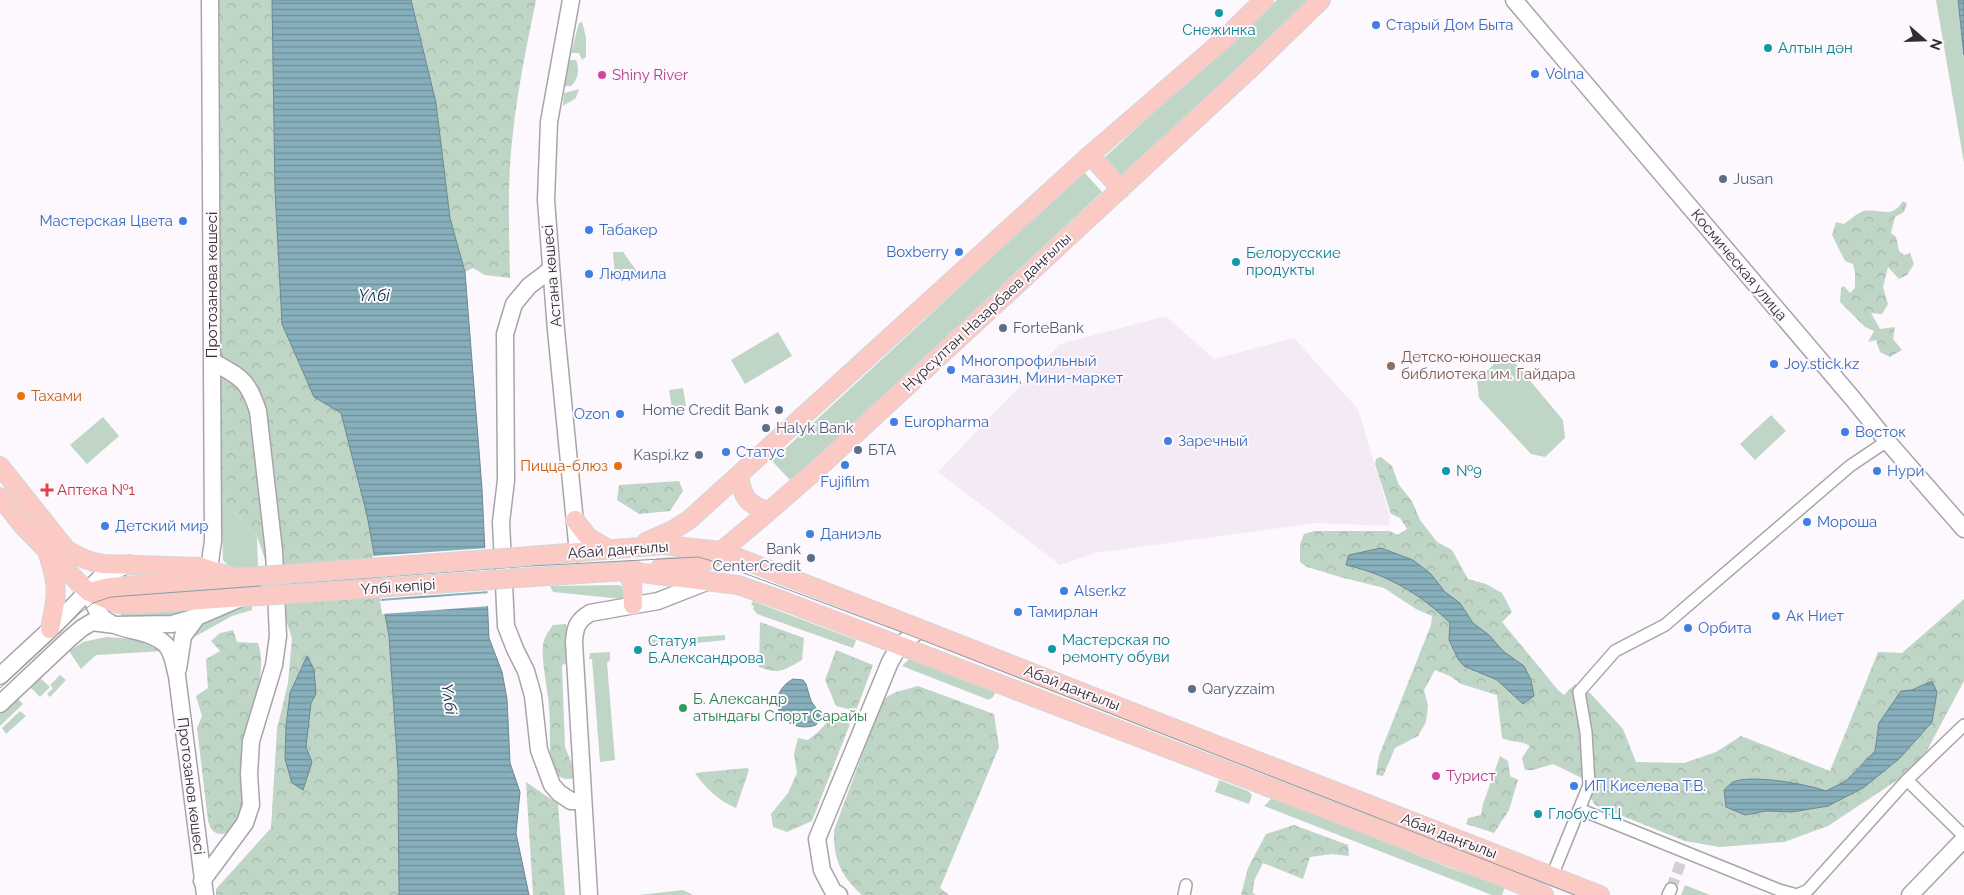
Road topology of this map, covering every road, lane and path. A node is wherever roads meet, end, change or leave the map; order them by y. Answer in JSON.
{"nodes":[{"id":1,"x":210,"y":0,"type":"edge"},
{"id":2,"x":571,"y":0,"type":"edge"},
{"id":3,"x":1264,"y":0,"type":"edge"},
{"id":4,"x":1321,"y":0,"type":"edge"},
{"id":5,"x":1514,"y":0,"type":"edge"},
{"id":6,"x":1090,"y":155,"type":"junction"},
{"id":7,"x":1121,"y":189,"type":"junction"},
{"id":8,"x":550,"y":270,"type":"junction"},
{"id":9,"x":212,"y":361,"type":"junction"},
{"id":10,"x":1887,"y":441,"type":"junction"},
{"id":11,"x":0,"y":466,"type":"edge"},
{"id":12,"x":739,"y":476,"type":"junction"},
{"id":13,"x":0,"y":497,"type":"edge"},
{"id":14,"x":768,"y":512,"type":"junction"},
{"id":15,"x":575,"y":520,"type":"junction"},
{"id":16,"x":1964,"y":530,"type":"edge"},
{"id":17,"x":633,"y":548,"type":"junction"},
{"id":18,"x":46,"y":549,"type":"junction"},
{"id":19,"x":610,"y":550,"type":"junction"},
{"id":20,"x":721,"y":551,"type":"junction"},
{"id":21,"x":578,"y":553,"type":"junction"},
{"id":22,"x":531,"y":556,"type":"joint"},
{"id":23,"x":130,"y":564,"type":"junction"},
{"id":24,"x":209,"y":569,"type":"junction"},
{"id":25,"x":626,"y":571,"type":"junction"},
{"id":26,"x":236,"y":578,"type":"junction"},
{"id":27,"x":534,"y":578,"type":"joint"},
{"id":28,"x":709,"y":582,"type":"junction"},
{"id":29,"x":89,"y":592,"type":"junction"},
{"id":30,"x":243,"y":598,"type":"junction"},
{"id":31,"x":118,"y":604,"type":"junction"},
{"id":32,"x":632,"y":605,"type":"junction"},
{"id":33,"x":96,"y":610,"type":"junction"},
{"id":34,"x":197,"y":618,"type":"junction"},
{"id":35,"x":115,"y":624,"type":"junction"},
{"id":36,"x":53,"y":626,"type":"junction"},
{"id":37,"x":82,"y":628,"type":"junction"},
{"id":38,"x":920,"y":629,"type":"junction"},
{"id":39,"x":899,"y":646,"type":"junction"},
{"id":40,"x":0,"y":676,"type":"edge"},
{"id":41,"x":177,"y":676,"type":"junction"},
{"id":42,"x":0,"y":704,"type":"edge"},
{"id":43,"x":1964,"y":725,"type":"edge"},
{"id":44,"x":1907,"y":780,"type":"junction"},
{"id":45,"x":583,"y":801,"type":"junction"},
{"id":46,"x":1579,"y":809,"type":"junction"},
{"id":47,"x":1964,"y":838,"type":"edge"},
{"id":48,"x":1552,"y":876,"type":"junction"},
{"id":49,"x":203,"y":888,"type":"edge"},
{"id":50,"x":588,"y":895,"type":"edge"},
{"id":51,"x":839,"y":895,"type":"edge"},
{"id":52,"x":1544,"y":895,"type":"edge"},
{"id":53,"x":1600,"y":895,"type":"edge"},
{"id":54,"x":1910,"y":895,"type":"edge"}],
"edges":[{"from":1,"to":9,"type":"main road","name":"Протозанова көшесі"},
{"from":2,"to":8,"type":"main road","name":"Астана көшесі"},
{"from":3,"to":6,"type":"main road"},
{"from":4,"to":7,"type":"main road","name":"Нұрсұлтан Назарбаев даңғылы"},
{"from":5,"to":10,"type":"main road","name":"Космическая улица"},
{"from":6,"to":7,"type":"main road"},
{"from":6,"to":12,"type":"main road"},
{"from":7,"to":14,"type":"main road","name":"Нұрсұлтан Назарбаев даңғылы"},
{"from":8,"to":15,"type":"main road","name":"Астана көшесі"},
{"from":8,"to":45,"type":"main road"},
{"from":9,"to":24,"type":"main road","name":"Протозанова көшесі"},
{"from":9,"to":49,"type":"main road"},
{"from":10,"to":16,"type":"main road","name":"Космическая улица"},
{"from":10,"to":46,"type":"street"},
{"from":11,"to":23,"type":"main road"},
{"from":12,"to":14,"type":"main road"},
{"from":12,"to":17,"type":"main road"},
{"from":13,"to":18,"type":"main road"},
{"from":14,"to":20,"type":"main road","name":"Нұрсұлтан Назарбаев даңғылы"},
{"from":15,"to":19,"type":"main road"},
{"from":15,"to":21,"type":"main road","name":"Астана көшесі"},
{"from":17,"to":19,"type":"main road","name":"Абай даңғылы"},
{"from":17,"to":20,"type":"main road","name":"Абай даңғылы"},
{"from":18,"to":29,"type":"main road"},
{"from":18,"to":36,"type":"main road"},
{"from":19,"to":21,"type":"main road","name":"Абай даңғылы"},
{"from":20,"to":25,"type":"main road","name":"Нұрсұлтан Назарбаев даңғылы"},
{"from":20,"to":38,"type":"main road","name":"Абай даңғылы"},
{"from":21,"to":22,"type":"main road","name":"Абай даңғылы"},
{"from":22,"to":26,"type":"main road","name":"Үлбі көпірі","bridge":true},
{"from":23,"to":24,"type":"main road"},
{"from":23,"to":29,"type":"main road"},
{"from":24,"to":26,"type":"main road"},
{"from":25,"to":27,"type":"main road","name":"Абай даңғылы"},
{"from":25,"to":28,"type":"main road","name":"Абай даңғылы"},
{"from":25,"to":32,"type":"main road"},
{"from":26,"to":29,"type":"main road","name":"Үлбі көпірі"},
{"from":27,"to":30,"type":"main road","name":"Үлбі көпірі","bridge":true},
{"from":28,"to":32,"type":"main road"},
{"from":28,"to":39,"type":"main road","name":"Абай даңғылы"},
{"from":29,"to":31,"type":"main road"},
{"from":29,"to":33,"type":"main road"},
{"from":29,"to":36,"type":"main road"},
{"from":30,"to":31,"type":"main road","name":"Үлбі көпірі"},
{"from":30,"to":34,"type":"main road"},
{"from":31,"to":33,"type":"main road"},
{"from":32,"to":45,"type":"main road"},
{"from":33,"to":35,"type":"main road"},
{"from":33,"to":37,"type":"main road"},
{"from":34,"to":35,"type":"main road"},
{"from":34,"to":41,"type":"main road"},
{"from":35,"to":37,"type":"main road"},
{"from":35,"to":41,"type":"main road"},
{"from":36,"to":40,"type":"main road"},
{"from":37,"to":42,"type":"main road"},
{"from":38,"to":39,"type":"main road"},
{"from":38,"to":48,"type":"main road","name":"Абай даңғылы"},
{"from":39,"to":51,"type":"main road"},
{"from":39,"to":52,"type":"main road","name":"Абай даңғылы"},
{"from":41,"to":49,"type":"main road","name":"Протозанов көшесі"},
{"from":43,"to":44,"type":"street"},
{"from":44,"to":46,"type":"street"},
{"from":44,"to":47,"type":"street"},
{"from":45,"to":50,"type":"main road"},
{"from":46,"to":48,"type":"street"},
{"from":47,"to":54,"type":"main road"},
{"from":48,"to":53,"type":"main road","name":"Абай даңғылы"}]}
